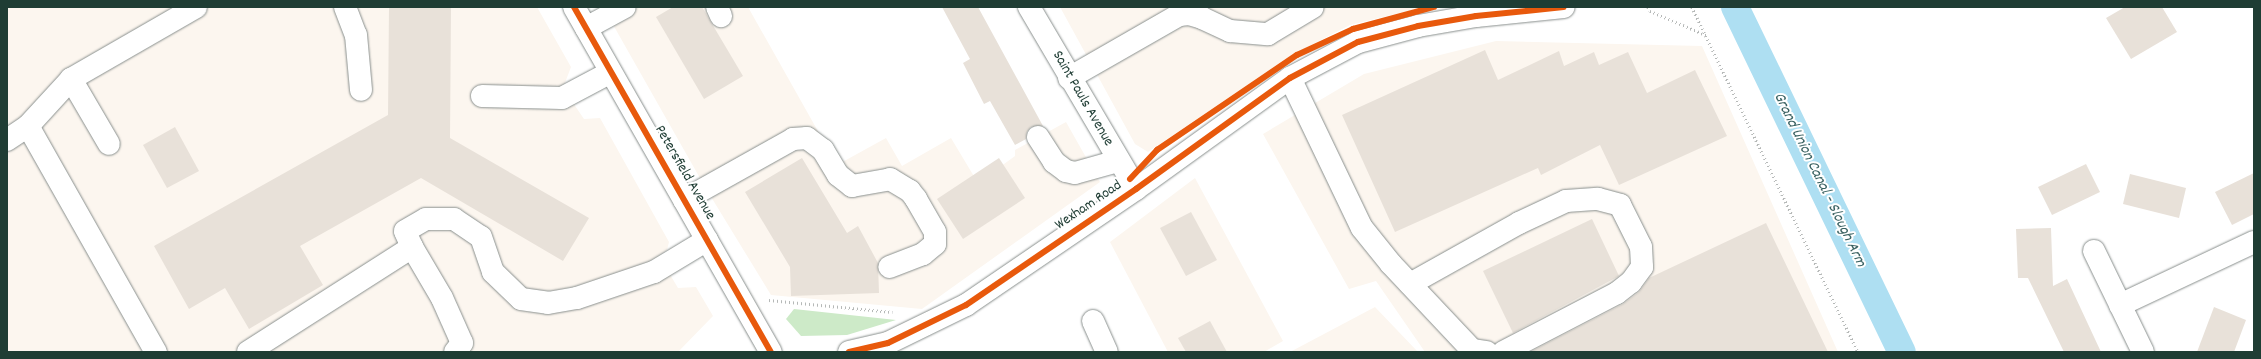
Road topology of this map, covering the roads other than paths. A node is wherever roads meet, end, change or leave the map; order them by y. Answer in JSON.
{"nodes":[{"id":1,"x":196,"y":7,"type":"edge"},
{"id":2,"x":345,"y":7,"type":"edge"},
{"id":3,"x":574,"y":7,"type":"edge"},
{"id":4,"x":625,"y":7,"type":"edge"},
{"id":5,"x":1029,"y":7,"type":"edge"},
{"id":6,"x":1313,"y":7,"type":"edge"},
{"id":7,"x":1564,"y":7,"type":"edge"},
{"id":8,"x":586,"y":28,"type":"junction"},
{"id":9,"x":611,"y":72,"type":"junction"},
{"id":10,"x":71,"y":78,"type":"junction"},
{"id":11,"x":1069,"y":78,"type":"junction"},
{"id":12,"x":1290,"y":78,"type":"junction"},
{"id":13,"x":361,"y":90,"type":"dead end"},
{"id":14,"x":482,"y":96,"type":"dead end"},
{"id":15,"x":28,"y":126,"type":"junction"},
{"id":16,"x":1038,"y":137,"type":"dead end"},
{"id":17,"x":7,"y":140,"type":"edge"},
{"id":18,"x":109,"y":144,"type":"dead end"},
{"id":19,"x":1118,"y":160,"type":"junction"},
{"id":20,"x":1136,"y":189,"type":"junction"},
{"id":21,"x":684,"y":200,"type":"junction"},
{"id":22,"x":707,"y":240,"type":"junction"},
{"id":23,"x":2254,"y":242,"type":"edge"},
{"id":24,"x":412,"y":247,"type":"junction"},
{"id":25,"x":2094,"y":251,"type":"dead end"},
{"id":26,"x":890,"y":267,"type":"dead end"},
{"id":27,"x":1410,"y":284,"type":"junction"},
{"id":28,"x":2120,"y":305,"type":"junction"},
{"id":29,"x":1093,"y":321,"type":"dead end"},
{"id":30,"x":1478,"y":351,"type":"edge"},
{"id":31,"x":156,"y":352,"type":"edge"},
{"id":32,"x":248,"y":352,"type":"edge"},
{"id":33,"x":455,"y":352,"type":"edge"},
{"id":34,"x":771,"y":352,"type":"edge"},
{"id":35,"x":849,"y":352,"type":"edge"},
{"id":36,"x":1107,"y":352,"type":"edge"},
{"id":37,"x":1503,"y":352,"type":"edge"},
{"id":38,"x":2143,"y":352,"type":"edge"}],
"edges":[{"from":1,"to":10,"type":"street"},
{"from":2,"to":13,"type":"street"},
{"from":3,"to":8,"type":"street","name":"Petersfield Avenue"},
{"from":4,"to":8,"type":"street"},
{"from":5,"to":11,"type":"street","name":"Saint Pauls Avenue"},
{"from":6,"to":11,"type":"street"},
{"from":7,"to":12,"type":"street","name":"Wexham Road"},
{"from":8,"to":9,"type":"street","name":"Petersfield Avenue"},
{"from":9,"to":14,"type":"street"},
{"from":9,"to":21,"type":"street","name":"Petersfield Avenue"},
{"from":10,"to":15,"type":"street"},
{"from":10,"to":18,"type":"street"},
{"from":11,"to":19,"type":"street","name":"Saint Pauls Avenue"},
{"from":12,"to":20,"type":"street","name":"Wexham Road"},
{"from":12,"to":27,"type":"street"},
{"from":15,"to":17,"type":"street"},
{"from":15,"to":31,"type":"street"},
{"from":16,"to":19,"type":"street"},
{"from":19,"to":20,"type":"street","name":"Saint Pauls Avenue"},
{"from":20,"to":35,"type":"street","name":"Wexham Road"},
{"from":21,"to":22,"type":"street","name":"Petersfield Avenue"},
{"from":21,"to":26,"type":"street"},
{"from":22,"to":24,"type":"street"},
{"from":22,"to":34,"type":"street","name":"Petersfield Avenue"},
{"from":23,"to":28,"type":"street"},
{"from":24,"to":32,"type":"street"},
{"from":24,"to":33,"type":"street"},
{"from":25,"to":28,"type":"street"},
{"from":27,"to":30,"type":"street"},
{"from":27,"to":37,"type":"street"},
{"from":28,"to":38,"type":"street"},
{"from":29,"to":36,"type":"street"}]}
